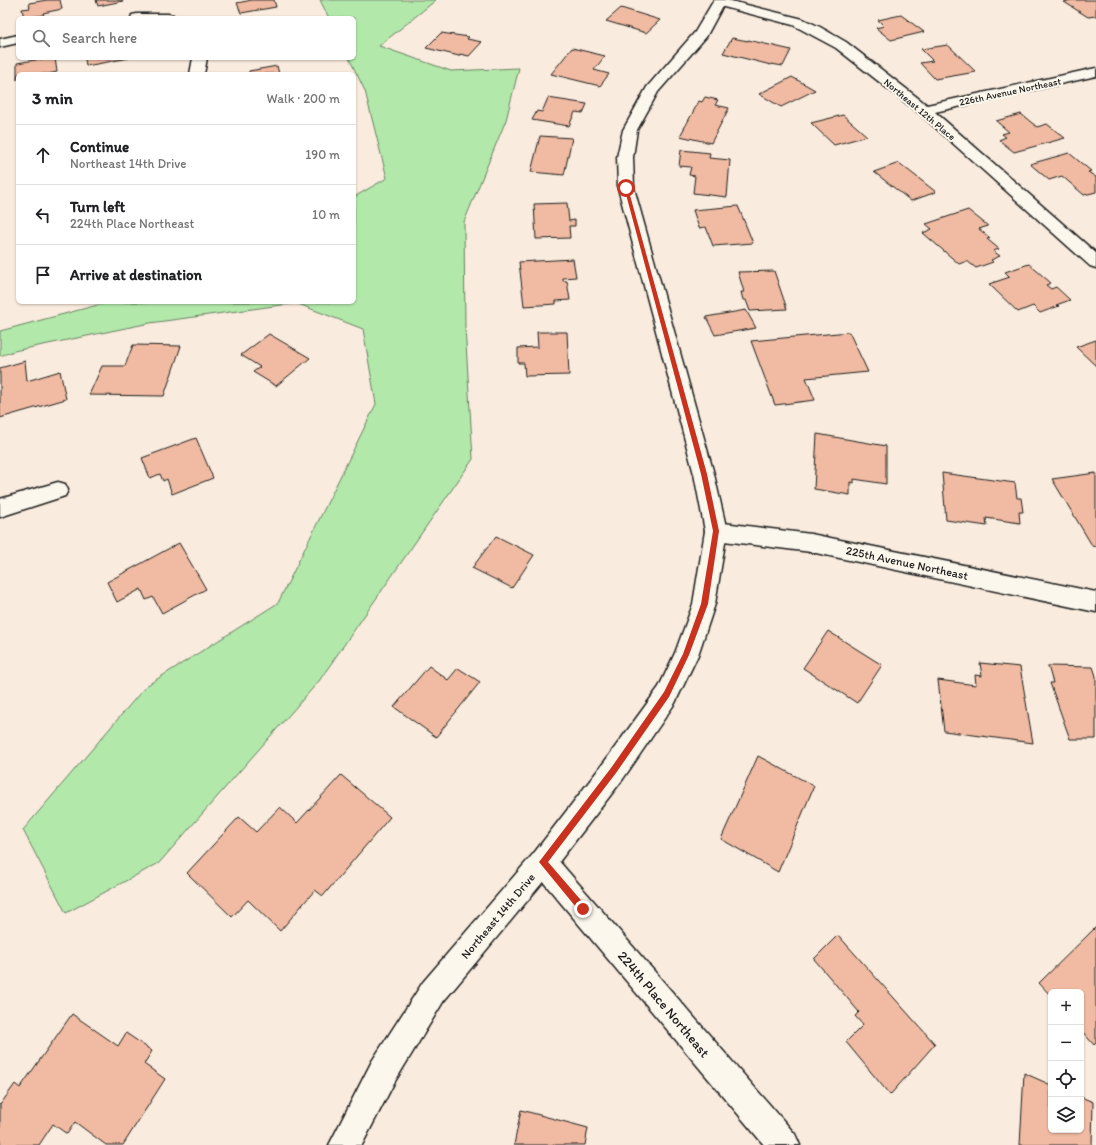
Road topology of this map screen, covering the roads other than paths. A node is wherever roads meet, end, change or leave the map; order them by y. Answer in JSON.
{"nodes":[{"id":1,"x":720,"y":1,"type":"edge"},
{"id":2,"x":16,"y":39,"type":"edge"},
{"id":3,"x":0,"y":43,"type":"edge"},
{"id":4,"x":200,"y":60,"type":"edge"},
{"id":5,"x":197,"y":72,"type":"edge"},
{"id":6,"x":1096,"y":72,"type":"edge"},
{"id":7,"x":924,"y":110,"type":"junction"},
{"id":8,"x":1096,"y":262,"type":"edge"},
{"id":9,"x":58,"y":490,"type":"dead end"},
{"id":10,"x":0,"y":508,"type":"edge"},
{"id":11,"x":716,"y":531,"type":"junction"},
{"id":12,"x":1096,"y":602,"type":"edge"},
{"id":13,"x":543,"y":862,"type":"junction"},
{"id":14,"x":345,"y":1145,"type":"edge"},
{"id":15,"x":784,"y":1145,"type":"edge"}],
"edges":[{"from":1,"to":7,"type":"street","name":"Northeast 12th Place"},
{"from":1,"to":11,"type":"street","name":"Northeast 14th Drive"},
{"from":2,"to":3,"type":"street"},
{"from":4,"to":5,"type":"street"},
{"from":6,"to":7,"type":"street","name":"226th Avenue Northeast"},
{"from":7,"to":8,"type":"street","name":"Northeast 12th Place"},
{"from":9,"to":10,"type":"street"},
{"from":11,"to":12,"type":"street","name":"225th Avenue Northeast"},
{"from":11,"to":13,"type":"street","name":"Northeast 14th Drive"},
{"from":13,"to":14,"type":"street","name":"Northeast 14th Drive"},
{"from":13,"to":15,"type":"street","name":"224th Place Northeast"}]}
